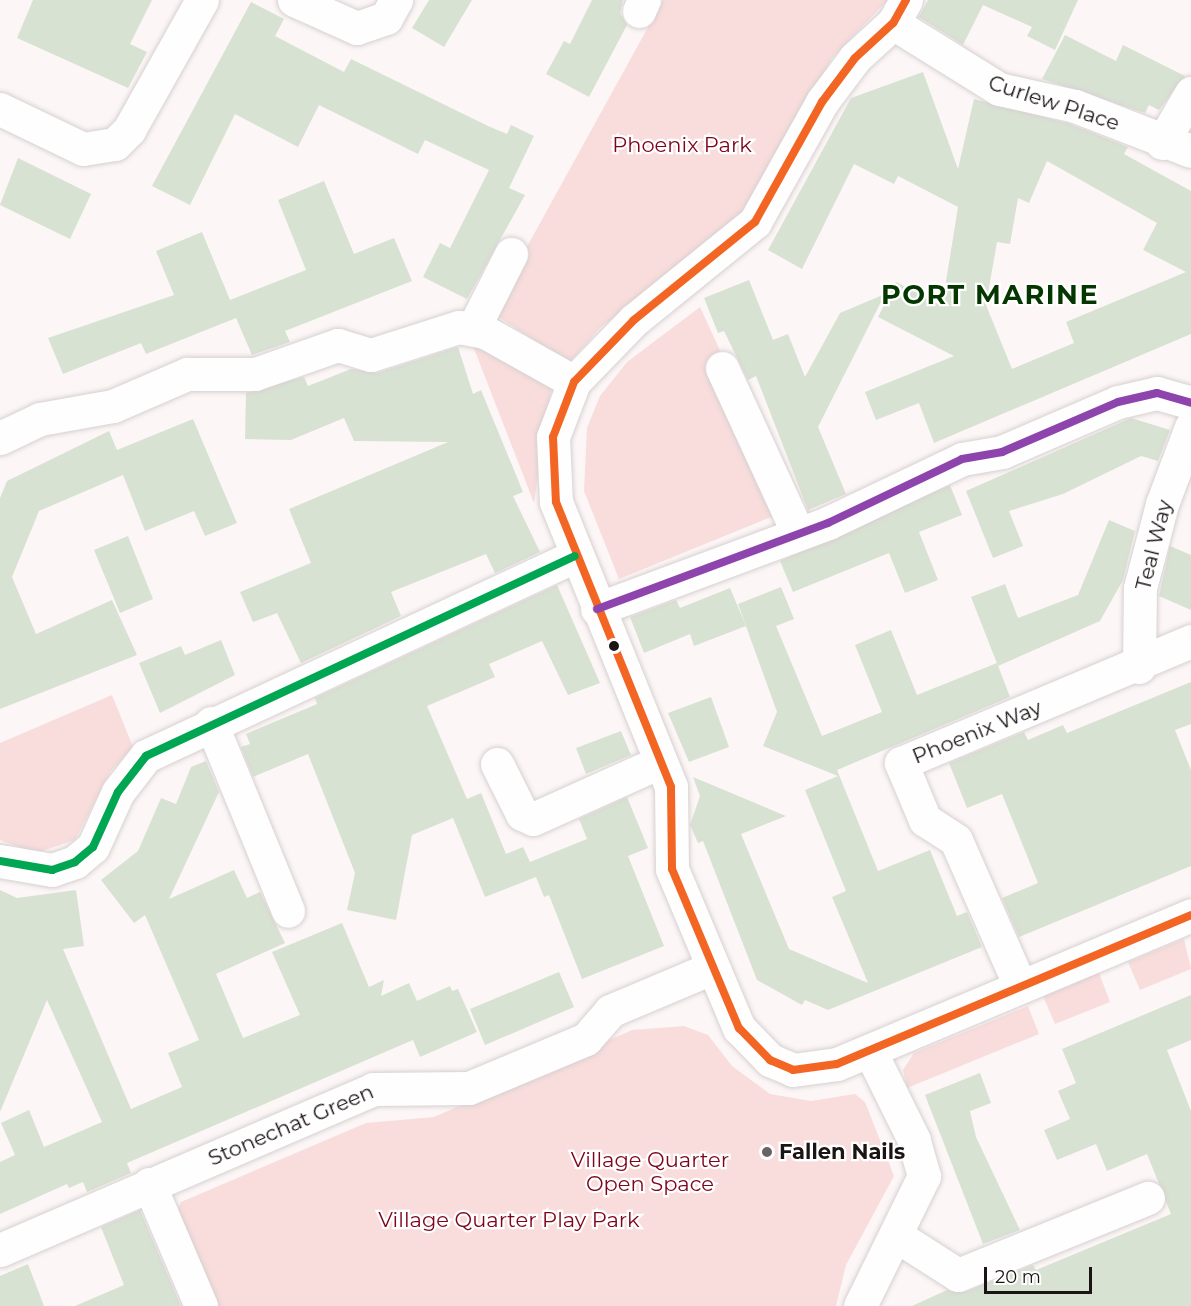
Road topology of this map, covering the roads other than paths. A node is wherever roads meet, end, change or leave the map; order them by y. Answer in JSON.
{"nodes":[{"id":1,"x":202,"y":0,"type":"edge"},
{"id":2,"x":294,"y":0,"type":"edge"},
{"id":3,"x":396,"y":0,"type":"edge"},
{"id":4,"x":899,"y":12,"type":"edge"},
{"id":5,"x":1191,"y":93,"type":"edge"},
{"id":6,"x":0,"y":110,"type":"edge"},
{"id":7,"x":1176,"y":147,"type":"edge"},
{"id":8,"x":511,"y":254,"type":"dead end"},
{"id":9,"x":474,"y":327,"type":"junction"},
{"id":10,"x":722,"y":368,"type":"dead end"},
{"id":11,"x":574,"y":382,"type":"junction"},
{"id":12,"x":1191,"y":403,"type":"edge"},
{"id":13,"x":1191,"y":427,"type":"edge"},
{"id":14,"x":0,"y":438,"type":"edge"},
{"id":15,"x":798,"y":533,"type":"junction"},
{"id":16,"x":575,"y":556,"type":"junction"},
{"id":17,"x":597,"y":609,"type":"junction"},
{"id":18,"x":1191,"y":641,"type":"edge"},
{"id":19,"x":1139,"y":667,"type":"junction"},
{"id":20,"x":211,"y":723,"type":"junction"},
{"id":21,"x":660,"y":762,"type":"junction"},
{"id":22,"x":497,"y":764,"type":"dead end"},
{"id":23,"x":0,"y":861,"type":"edge"},
{"id":24,"x":288,"y":911,"type":"dead end"},
{"id":25,"x":1191,"y":915,"type":"edge"},
{"id":26,"x":712,"y":968,"type":"junction"},
{"id":27,"x":1020,"y":986,"type":"junction"},
{"id":28,"x":870,"y":1051,"type":"junction"},
{"id":29,"x":149,"y":1184,"type":"junction"},
{"id":30,"x":1148,"y":1198,"type":"dead end"},
{"id":31,"x":897,"y":1236,"type":"junction"},
{"id":32,"x":0,"y":1251,"type":"edge"},
{"id":33,"x":201,"y":1306,"type":"edge"},
{"id":34,"x":860,"y":1306,"type":"edge"}],
"edges":[{"from":1,"to":6,"type":"street"},
{"from":2,"to":3,"type":"street"},
{"from":4,"to":7,"type":"street","name":"Curlew Place"},
{"from":4,"to":11,"type":"street"},
{"from":5,"to":7,"type":"street"},
{"from":8,"to":9,"type":"street"},
{"from":9,"to":11,"type":"street"},
{"from":9,"to":14,"type":"street"},
{"from":10,"to":15,"type":"street"},
{"from":11,"to":16,"type":"street"},
{"from":12,"to":15,"type":"street"},
{"from":13,"to":19,"type":"street","name":"Teal Way"},
{"from":15,"to":17,"type":"street"},
{"from":16,"to":17,"type":"street"},
{"from":16,"to":20,"type":"street"},
{"from":17,"to":21,"type":"street"},
{"from":18,"to":19,"type":"street","name":"Phoenix Way"},
{"from":19,"to":27,"type":"street","name":"Phoenix Way"},
{"from":20,"to":23,"type":"street"},
{"from":20,"to":24,"type":"street"},
{"from":21,"to":22,"type":"street"},
{"from":21,"to":26,"type":"street"},
{"from":25,"to":27,"type":"street"},
{"from":26,"to":28,"type":"street"},
{"from":26,"to":29,"type":"street","name":"Stonechat Green"},
{"from":27,"to":28,"type":"street"},
{"from":28,"to":31,"type":"street"},
{"from":29,"to":32,"type":"street","name":"Stonechat Green"},
{"from":29,"to":33,"type":"street"},
{"from":30,"to":31,"type":"street"},
{"from":31,"to":34,"type":"street"}]}
